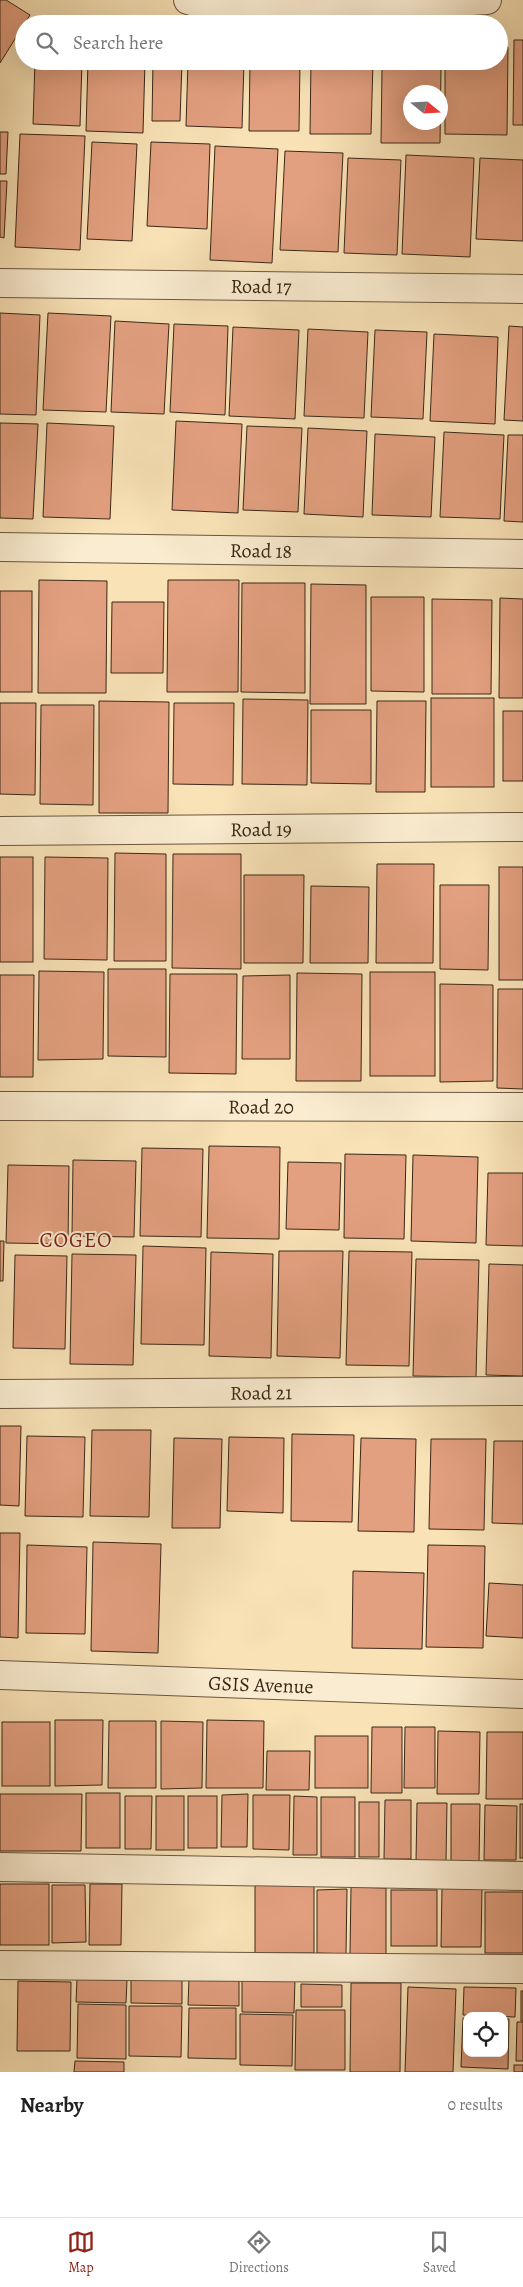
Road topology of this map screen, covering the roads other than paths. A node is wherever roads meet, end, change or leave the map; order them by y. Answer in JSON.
{"nodes":[{"id":1,"x":188,"y":0,"type":"edge"},
{"id":2,"x":487,"y":0,"type":"edge"},
{"id":3,"x":354,"y":4,"type":"edge"},
{"id":4,"x":0,"y":283,"type":"edge"},
{"id":5,"x":523,"y":289,"type":"edge"},
{"id":6,"x":0,"y":547,"type":"edge"},
{"id":7,"x":523,"y":554,"type":"edge"},
{"id":8,"x":523,"y":827,"type":"edge"},
{"id":9,"x":0,"y":831,"type":"edge"},
{"id":10,"x":0,"y":1106,"type":"edge"},
{"id":11,"x":523,"y":1107,"type":"edge"},
{"id":12,"x":523,"y":1390,"type":"edge"},
{"id":13,"x":0,"y":1394,"type":"edge"},
{"id":14,"x":0,"y":1676,"type":"edge"},
{"id":15,"x":523,"y":1694,"type":"edge"},
{"id":16,"x":0,"y":1867,"type":"edge"},
{"id":17,"x":523,"y":1876,"type":"edge"},
{"id":18,"x":0,"y":1965,"type":"edge"},
{"id":19,"x":523,"y":1969,"type":"edge"}],
"edges":[{"from":1,"to":3,"type":"street"},
{"from":2,"to":3,"type":"street"},
{"from":4,"to":5,"type":"street","name":"Road 17"},
{"from":6,"to":7,"type":"street","name":"Road 18"},
{"from":8,"to":9,"type":"street","name":"Road 19"},
{"from":10,"to":11,"type":"street","name":"Road 20"},
{"from":12,"to":13,"type":"street","name":"Road 21"},
{"from":14,"to":15,"type":"street","name":"GSIS Avenue"},
{"from":16,"to":17,"type":"street"},
{"from":18,"to":19,"type":"street"}]}
